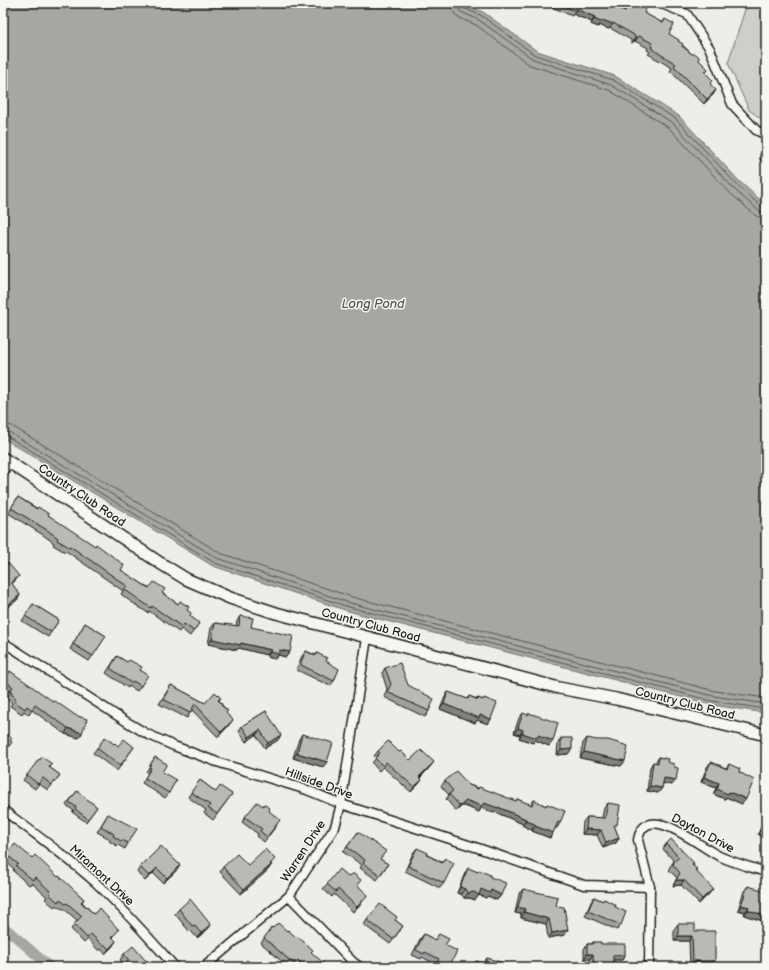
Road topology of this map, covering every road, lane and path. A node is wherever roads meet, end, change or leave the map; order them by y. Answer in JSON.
{"nodes":[{"id":1,"x":659,"y":3,"type":"edge"},
{"id":2,"x":766,"y":135,"type":"edge"},
{"id":3,"x":6,"y":459,"type":"edge"},
{"id":4,"x":3,"y":473,"type":"edge"},
{"id":5,"x":367,"y":638,"type":"junction"},
{"id":6,"x":3,"y":642,"type":"edge"},
{"id":7,"x":766,"y":735,"type":"edge"},
{"id":8,"x":341,"y":804,"type":"junction"},
{"id":9,"x":4,"y":812,"type":"edge"},
{"id":10,"x":766,"y":872,"type":"edge"},
{"id":11,"x":650,"y":887,"type":"junction"},
{"id":12,"x":289,"y":896,"type":"junction"},
{"id":13,"x":175,"y":967,"type":"edge"},
{"id":14,"x":204,"y":967,"type":"edge"},
{"id":15,"x":360,"y":967,"type":"edge"},
{"id":16,"x":649,"y":967,"type":"edge"}],
"edges":[{"from":1,"to":2,"type":"street"},
{"from":3,"to":4,"type":"street"},
{"from":3,"to":5,"type":"street","name":"Country Club Road"},
{"from":5,"to":7,"type":"street","name":"Country Club Road"},
{"from":5,"to":8,"type":"street","name":"Warren Drive"},
{"from":6,"to":8,"type":"street","name":"Hillside Drive"},
{"from":8,"to":11,"type":"street","name":"Hillside Drive"},
{"from":8,"to":12,"type":"street","name":"Warren Drive"},
{"from":9,"to":13,"type":"street","name":"Miramont Drive"},
{"from":10,"to":11,"type":"street","name":"Dayton Drive"},
{"from":11,"to":16,"type":"street"},
{"from":12,"to":14,"type":"street","name":"Warren Drive"},
{"from":12,"to":15,"type":"street"}]}
